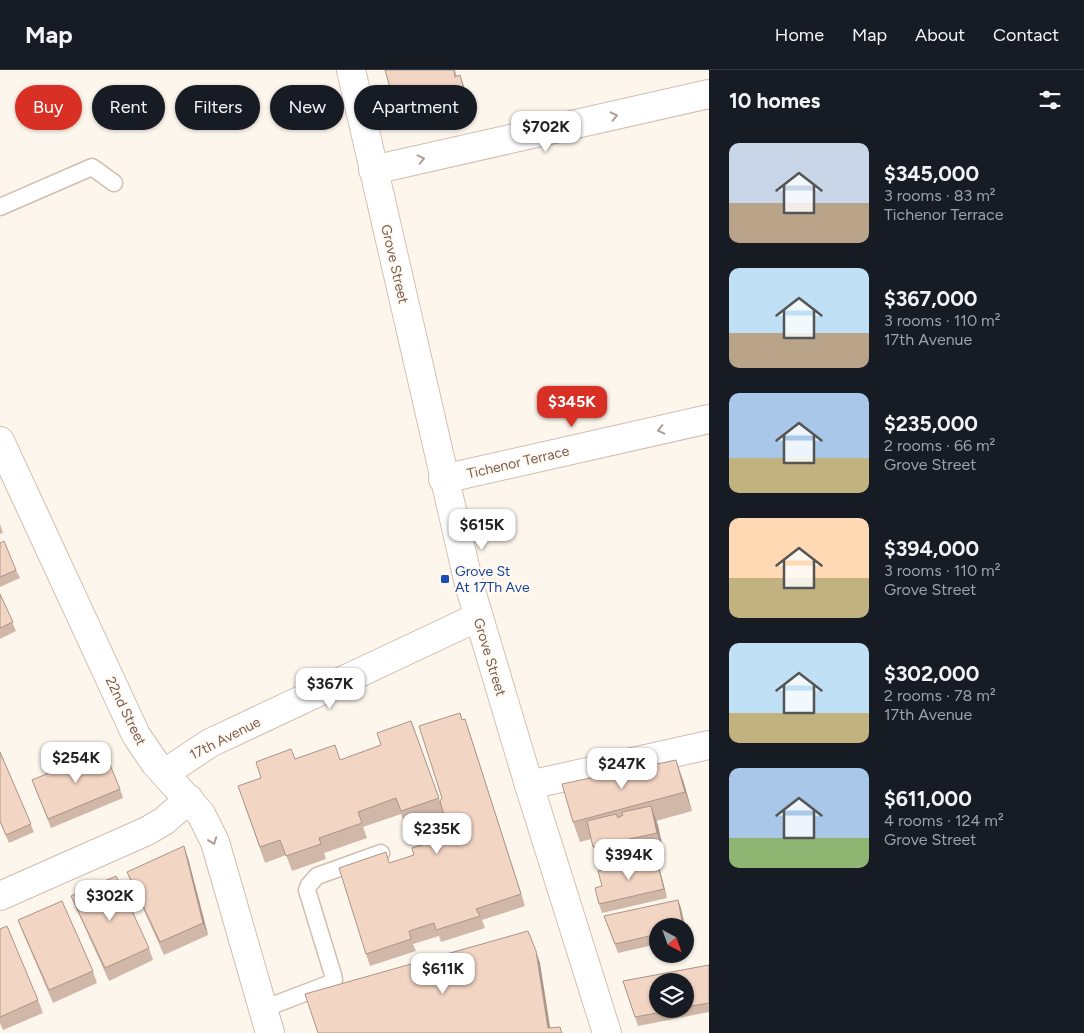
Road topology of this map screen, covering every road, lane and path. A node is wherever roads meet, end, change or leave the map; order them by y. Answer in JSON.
{"nodes":[{"id":1,"x":351,"y":70,"type":"edge"},
{"id":2,"x":709,"y":94,"type":"edge"},
{"id":3,"x":374,"y":170,"type":"junction"},
{"id":4,"x":114,"y":183,"type":"dead end"},
{"id":5,"x":0,"y":207,"type":"edge"},
{"id":6,"x":709,"y":419,"type":"edge"},
{"id":7,"x":0,"y":441,"type":"edge"},
{"id":8,"x":443,"y":479,"type":"junction"},
{"id":9,"x":478,"y":616,"type":"junction"},
{"id":10,"x":709,"y":745,"type":"edge"},
{"id":11,"x":164,"y":773,"type":"junction"},
{"id":12,"x":529,"y":785,"type":"junction"},
{"id":13,"x":189,"y":799,"type":"junction"},
{"id":14,"x":381,"y":853,"type":"edge"},
{"id":15,"x":0,"y":896,"type":"edge"},
{"id":16,"x":267,"y":1021,"type":"edge"},
{"id":17,"x":608,"y":1033,"type":"edge"}],
"edges":[{"from":1,"to":3,"type":"street","name":"Grove Street"},
{"from":3,"to":2,"type":"street","one_way":true},
{"from":3,"to":8,"type":"street","name":"Grove Street"},
{"from":4,"to":5,"type":"lane"},
{"from":6,"to":8,"type":"street","name":"Tichenor Terrace","one_way":true},
{"from":7,"to":11,"type":"street","name":"22nd Street"},
{"from":8,"to":9,"type":"street","name":"Grove Street"},
{"from":9,"to":11,"type":"street","name":"17th Avenue"},
{"from":9,"to":12,"type":"street","name":"Grove Street"},
{"from":10,"to":12,"type":"street"},
{"from":11,"to":13,"type":"street","name":"22nd Street"},
{"from":12,"to":17,"type":"street","name":"Grove Street"},
{"from":13,"to":15,"type":"street"},
{"from":13,"to":16,"type":"street","name":"22nd Street","one_way":true},
{"from":14,"to":16,"type":"lane"}]}
